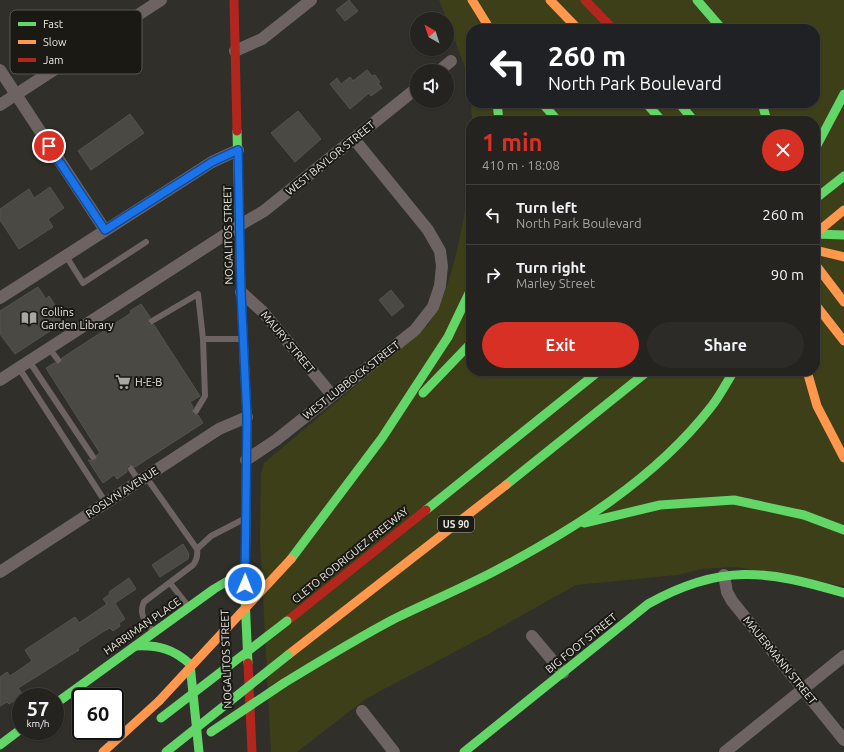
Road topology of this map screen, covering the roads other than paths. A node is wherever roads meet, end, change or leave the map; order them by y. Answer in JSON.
{"nodes":[{"id":1,"x":160,"y":0,"type":"edge"},
{"id":2,"x":234,"y":0,"type":"edge"},
{"id":3,"x":311,"y":0,"type":"edge"},
{"id":4,"x":471,"y":0,"type":"edge"},
{"id":5,"x":550,"y":0,"type":"edge"},
{"id":6,"x":585,"y":0,"type":"edge"},
{"id":7,"x":697,"y":0,"type":"edge"},
{"id":8,"x":142,"y":12,"type":"edge"},
{"id":9,"x":478,"y":24,"type":"edge"},
{"id":10,"x":487,"y":24,"type":"edge"},
{"id":11,"x":573,"y":24,"type":"edge"},
{"id":12,"x":608,"y":24,"type":"edge"},
{"id":13,"x":718,"y":24,"type":"edge"},
{"id":14,"x":235,"y":51,"type":"junction"},
{"id":15,"x":450,"y":62,"type":"dead end"},
{"id":16,"x":448,"y":64,"type":"edge"},
{"id":17,"x":0,"y":70,"type":"edge"},
{"id":18,"x":47,"y":74,"type":"edge"},
{"id":19,"x":16,"y":94,"type":"junction"},
{"id":20,"x":410,"y":94,"type":"edge"},
{"id":21,"x":844,"y":94,"type":"edge"},
{"id":22,"x":0,"y":105,"type":"edge"},
{"id":23,"x":546,"y":108,"type":"edge"},
{"id":24,"x":650,"y":108,"type":"edge"},
{"id":25,"x":683,"y":108,"type":"edge"},
{"id":26,"x":554,"y":116,"type":"edge"},
{"id":27,"x":658,"y":116,"type":"edge"},
{"id":28,"x":690,"y":116,"type":"edge"},
{"id":29,"x":820,"y":138,"type":"edge"},
{"id":30,"x":354,"y":139,"type":"junction"},
{"id":31,"x":238,"y":150,"type":"junction"},
{"id":32,"x":844,"y":176,"type":"edge"},
{"id":33,"x":820,"y":195,"type":"edge"},
{"id":34,"x":844,"y":210,"type":"edge"},
{"id":35,"x":240,"y":225,"type":"junction"},
{"id":36,"x":105,"y":230,"type":"junction"},
{"id":37,"x":820,"y":230,"type":"edge"},
{"id":38,"x":820,"y":234,"type":"edge"},
{"id":39,"x":844,"y":235,"type":"edge"},
{"id":40,"x":146,"y":242,"type":"dead end"},
{"id":41,"x":820,"y":251,"type":"edge"},
{"id":42,"x":66,"y":256,"type":"junction"},
{"id":43,"x":844,"y":257,"type":"edge"},
{"id":44,"x":820,"y":271,"type":"edge"},
{"id":45,"x":241,"y":292,"type":"junction"},
{"id":46,"x":0,"y":298,"type":"edge"},
{"id":47,"x":466,"y":299,"type":"edge"},
{"id":48,"x":844,"y":302,"type":"edge"},
{"id":49,"x":820,"y":310,"type":"edge"},
{"id":50,"x":152,"y":321,"type":"dead end"},
{"id":51,"x":203,"y":339,"type":"junction"},
{"id":52,"x":243,"y":340,"type":"junction"},
{"id":53,"x":844,"y":341,"type":"edge"},
{"id":54,"x":49,"y":348,"type":"junction"},
{"id":55,"x":466,"y":348,"type":"edge"},
{"id":56,"x":58,"y":360,"type":"dead end"},
{"id":57,"x":24,"y":364,"type":"junction"},
{"id":58,"x":592,"y":376,"type":"edge"},
{"id":59,"x":642,"y":376,"type":"edge"},
{"id":60,"x":731,"y":376,"type":"edge"},
{"id":61,"x":808,"y":376,"type":"edge"},
{"id":62,"x":0,"y":380,"type":"edge"},
{"id":63,"x":332,"y":395,"type":"junction"},
{"id":64,"x":196,"y":411,"type":"dead end"},
{"id":65,"x":247,"y":417,"type":"junction"},
{"id":66,"x":382,"y":438,"type":"junction"},
{"id":67,"x":92,"y":457,"type":"dead end"},
{"id":68,"x":844,"y":458,"type":"edge"},
{"id":69,"x":246,"y":460,"type":"junction"},
{"id":70,"x":132,"y":469,"type":"dead end"},
{"id":71,"x":143,"y":479,"type":"junction"},
{"id":72,"x":106,"y":503,"type":"junction"},
{"id":73,"x":246,"y":518,"type":"junction"},
{"id":74,"x":575,"y":525,"type":"junction"},
{"id":75,"x":844,"y":530,"type":"edge"},
{"id":76,"x":197,"y":549,"type":"junction"},
{"id":77,"x":236,"y":551,"type":"dead end"},
{"id":78,"x":235,"y":563,"type":"dead end"},
{"id":79,"x":246,"y":570,"type":"junction"},
{"id":80,"x":0,"y":572,"type":"edge"},
{"id":81,"x":724,"y":575,"type":"junction"},
{"id":82,"x":235,"y":576,"type":"junction"},
{"id":83,"x":170,"y":582,"type":"junction"},
{"id":84,"x":844,"y":593,"type":"edge"},
{"id":85,"x":189,"y":607,"type":"junction"},
{"id":86,"x":155,"y":633,"type":"junction"},
{"id":87,"x":532,"y":636,"type":"dead end"},
{"id":88,"x":132,"y":647,"type":"junction"},
{"id":89,"x":844,"y":656,"type":"edge"},
{"id":90,"x":563,"y":674,"type":"junction"},
{"id":91,"x":803,"y":689,"type":"junction"},
{"id":92,"x":64,"y":697,"type":"edge"},
{"id":93,"x":362,"y":711,"type":"dead end"},
{"id":94,"x":158,"y":720,"type":"dead end"},
{"id":95,"x":239,"y":722,"type":"dead end"},
{"id":96,"x":136,"y":735,"type":"dead end"},
{"id":97,"x":12,"y":736,"type":"edge"},
{"id":98,"x":844,"y":740,"type":"edge"},
{"id":99,"x":0,"y":745,"type":"edge"},
{"id":100,"x":188,"y":748,"type":"dead end"},
{"id":101,"x":103,"y":752,"type":"edge"},
{"id":102,"x":112,"y":752,"type":"edge"},
{"id":103,"x":166,"y":752,"type":"edge"},
{"id":104,"x":199,"y":752,"type":"edge"},
{"id":105,"x":252,"y":752,"type":"edge"},
{"id":106,"x":394,"y":752,"type":"edge"},
{"id":107,"x":464,"y":752,"type":"edge"},
{"id":108,"x":725,"y":752,"type":"edge"}],
"edges":[{"from":1,"to":8,"type":"street"},
{"from":2,"to":14,"type":"main road","name":"NOGALITOS STREET"},
{"from":3,"to":14,"type":"street"},
{"from":4,"to":9,"type":"main road"},
{"from":4,"to":10,"type":"main road"},
{"from":5,"to":11,"type":"main road"},
{"from":6,"to":12,"type":"main road"},
{"from":7,"to":13,"type":"main road"},
{"from":14,"to":31,"type":"main road","name":"NOGALITOS STREET"},
{"from":15,"to":16,"type":"street"},
{"from":17,"to":19,"type":"street"},
{"from":18,"to":19,"type":"street"},
{"from":19,"to":22,"type":"street"},
{"from":19,"to":36,"type":"street"},
{"from":20,"to":30,"type":"street","name":"WEST BAYLOR STREET"},
{"from":21,"to":29,"type":"main road"},
{"from":23,"to":26,"type":"main road"},
{"from":24,"to":27,"type":"main road"},
{"from":25,"to":28,"type":"main road"},
{"from":30,"to":35,"type":"street","name":"WEST BAYLOR STREET"},
{"from":30,"to":63,"type":"street","name":"WEST LUBBOCK STREET"},
{"from":31,"to":35,"type":"main road","name":"NOGALITOS STREET"},
{"from":31,"to":36,"type":"street"},
{"from":32,"to":33,"type":"main road"},
{"from":34,"to":37,"type":"main road","bridge":true},
{"from":35,"to":45,"type":"main road","name":"NOGALITOS STREET"},
{"from":35,"to":54,"type":"street","name":"WEST BAYLOR STREET"},
{"from":36,"to":42,"type":"street"},
{"from":38,"to":39,"type":"main road"},
{"from":40,"to":42,"type":"lane"},
{"from":41,"to":43,"type":"main road"},
{"from":42,"to":46,"type":"street"},
{"from":44,"to":48,"type":"main road"},
{"from":45,"to":52,"type":"main road","name":"NOGALITOS STREET"},
{"from":45,"to":63,"type":"street","name":"MAURY STREET"},
{"from":47,"to":66,"type":"main road"},
{"from":49,"to":53,"type":"main road"},
{"from":50,"to":51,"type":"lane"},
{"from":51,"to":52,"type":"lane"},
{"from":51,"to":64,"type":"lane"},
{"from":52,"to":65,"type":"main road","name":"NOGALITOS STREET"},
{"from":54,"to":56,"type":"lane"},
{"from":54,"to":57,"type":"street","name":"WEST BAYLOR STREET"},
{"from":55,"to":66,"type":"main road"},
{"from":57,"to":62,"type":"street","name":"WEST BAYLOR STREET"},
{"from":57,"to":67,"type":"lane"},
{"from":57,"to":72,"type":"lane"},
{"from":58,"to":94,"type":"main road","name":"CLETO RODRIGUEZ FREEWAY","number":"US 90","bridge":true},
{"from":59,"to":103,"type":"main road","number":"US 90","bridge":true},
{"from":60,"to":74,"type":"main road"},
{"from":61,"to":68,"type":"main road"},
{"from":63,"to":69,"type":"street","name":"WEST LUBBOCK STREET"},
{"from":65,"to":69,"type":"main road","name":"NOGALITOS STREET"},
{"from":65,"to":71,"type":"street","name":"ROSLYN AVENUE"},
{"from":66,"to":101,"type":"main road","bridge":true},
{"from":69,"to":73,"type":"main road","name":"NOGALITOS STREET"},
{"from":70,"to":71,"type":"lane"},
{"from":71,"to":72,"type":"street","name":"ROSLYN AVENUE"},
{"from":71,"to":76,"type":"lane"},
{"from":72,"to":80,"type":"street","name":"ROSLYN AVENUE"},
{"from":73,"to":76,"type":"lane"},
{"from":73,"to":77,"type":"main road","name":"NOGALITOS STREET"},
{"from":73,"to":79,"type":"main road","name":"NOGALITOS STREET"},
{"from":74,"to":75,"type":"main road"},
{"from":74,"to":100,"type":"main road","bridge":true},
{"from":76,"to":83,"type":"lane"},
{"from":78,"to":82,"type":"main road","name":"NOGALITOS STREET"},
{"from":79,"to":82,"type":"main road","name":"HARRIMAN PLACE"},
{"from":79,"to":105,"type":"main road","name":"NOGALITOS STREET"},
{"from":81,"to":84,"type":"main road","name":"BIG FOOT STREET"},
{"from":81,"to":90,"type":"main road","name":"BIG FOOT STREET"},
{"from":81,"to":91,"type":"street","name":"MAUERMANN STREET"},
{"from":82,"to":85,"type":"main road","name":"HARRIMAN PLACE"},
{"from":82,"to":95,"type":"main road","name":"NOGALITOS STREET"},
{"from":83,"to":85,"type":"lane"},
{"from":83,"to":86,"type":"lane"},
{"from":85,"to":86,"type":"main road","name":"HARRIMAN PLACE"},
{"from":86,"to":88,"type":"main road","name":"HARRIMAN PLACE"},
{"from":87,"to":90,"type":"street"},
{"from":88,"to":92,"type":"main road","name":"HARRIMAN PLACE"},
{"from":88,"to":104,"type":"main road"},
{"from":89,"to":91,"type":"street"},
{"from":90,"to":107,"type":"main road","name":"BIG FOOT STREET"},
{"from":91,"to":98,"type":"street","name":"MAUERMANN STREET"},
{"from":91,"to":108,"type":"street"},
{"from":93,"to":106,"type":"street"},
{"from":96,"to":102,"type":"main road"},
{"from":97,"to":99,"type":"main road"}]}
